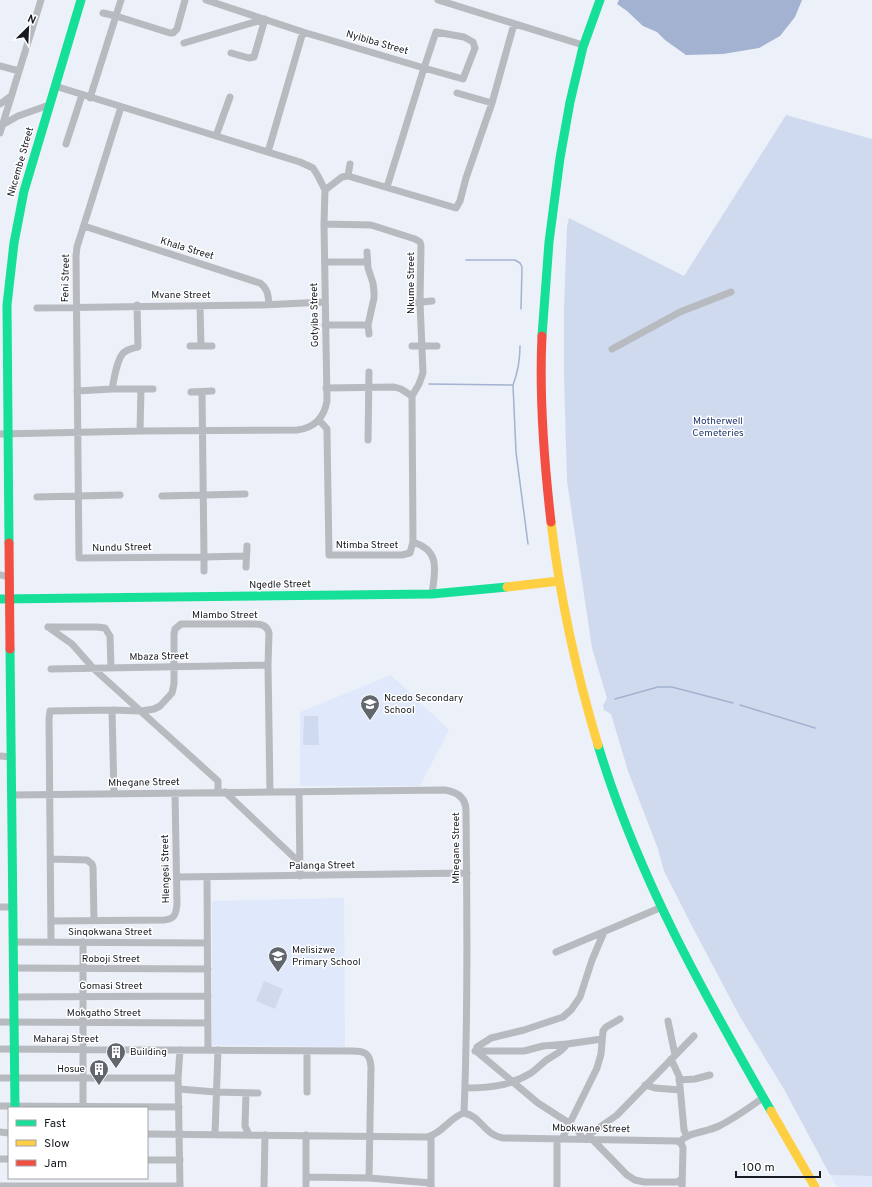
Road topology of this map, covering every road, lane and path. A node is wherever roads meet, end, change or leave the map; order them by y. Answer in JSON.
{"nodes":[{"id":1,"x":41,"y":0,"type":"edge"},
{"id":2,"x":81,"y":0,"type":"edge"},
{"id":3,"x":121,"y":0,"type":"edge"},
{"id":4,"x":184,"y":0,"type":"edge"},
{"id":5,"x":206,"y":0,"type":"edge"},
{"id":6,"x":438,"y":0,"type":"edge"},
{"id":7,"x":600,"y":0,"type":"edge"},
{"id":8,"x":103,"y":14,"type":"dead end"},
{"id":9,"x":116,"y":16,"type":"junction"},
{"id":10,"x":265,"y":19,"type":"junction"},
{"id":11,"x":514,"y":24,"type":"junction"},
{"id":12,"x":303,"y":32,"type":"junction"},
{"id":13,"x":184,"y":43,"type":"dead end"},
{"id":14,"x":583,"y":45,"type":"junction"},
{"id":15,"x":231,"y":53,"type":"dead end"},
{"id":16,"x":0,"y":66,"type":"edge"},
{"id":17,"x":424,"y":68,"type":"junction"},
{"id":18,"x":19,"y":71,"type":"junction"},
{"id":19,"x":55,"y":86,"type":"junction"},
{"id":20,"x":457,"y":93,"type":"dead end"},
{"id":21,"x":82,"y":95,"type":"junction"},
{"id":22,"x":11,"y":96,"type":"junction"},
{"id":23,"x":230,"y":97,"type":"dead end"},
{"id":24,"x":90,"y":98,"type":"junction"},
{"id":25,"x":492,"y":103,"type":"junction"},
{"id":26,"x":0,"y":104,"type":"edge"},
{"id":27,"x":49,"y":105,"type":"junction"},
{"id":28,"x":120,"y":107,"type":"junction"},
{"id":29,"x":2,"y":125,"type":"junction"},
{"id":30,"x":0,"y":132,"type":"edge"},
{"id":31,"x":216,"y":136,"type":"junction"},
{"id":32,"x":66,"y":144,"type":"dead end"},
{"id":33,"x":268,"y":152,"type":"junction"},
{"id":34,"x":350,"y":164,"type":"dead end"},
{"id":35,"x":348,"y":176,"type":"junction"},
{"id":36,"x":387,"y":187,"type":"junction"},
{"id":37,"x":325,"y":190,"type":"junction"},
{"id":38,"x":324,"y":224,"type":"junction"},
{"id":39,"x":84,"y":226,"type":"junction"},
{"id":40,"x":367,"y":252,"type":"dead end"},
{"id":41,"x":325,"y":262,"type":"junction"},
{"id":42,"x":367,"y":262,"type":"junction"},
{"id":43,"x":731,"y":292,"type":"dead end"},
{"id":44,"x":432,"y":301,"type":"dead end"},
{"id":45,"x":325,"y":302,"type":"junction"},
{"id":46,"x":420,"y":302,"type":"junction"},
{"id":47,"x":412,"y":303,"type":"dead end"},
{"id":48,"x":269,"y":304,"type":"junction"},
{"id":49,"x":137,"y":305,"type":"junction"},
{"id":50,"x":76,"y":306,"type":"junction"},
{"id":51,"x":200,"y":306,"type":"junction"},
{"id":52,"x":38,"y":308,"type":"dead end"},
{"id":53,"x":325,"y":325,"type":"junction"},
{"id":54,"x":368,"y":325,"type":"junction"},
{"id":55,"x":369,"y":334,"type":"dead end"},
{"id":56,"x":422,"y":345,"type":"junction"},
{"id":57,"x":190,"y":346,"type":"dead end"},
{"id":58,"x":201,"y":346,"type":"junction"},
{"id":59,"x":212,"y":346,"type":"dead end"},
{"id":60,"x":412,"y":346,"type":"dead end"},
{"id":61,"x":436,"y":346,"type":"dead end"},
{"id":62,"x":612,"y":349,"type":"dead end"},
{"id":63,"x":369,"y":372,"type":"dead end"},
{"id":64,"x":141,"y":388,"type":"junction"},
{"id":65,"x":326,"y":388,"type":"junction"},
{"id":66,"x":368,"y":388,"type":"junction"},
{"id":67,"x":112,"y":389,"type":"junction"},
{"id":68,"x":152,"y":389,"type":"dead end"},
{"id":69,"x":77,"y":391,"type":"junction"},
{"id":70,"x":191,"y":392,"type":"dead end"},
{"id":71,"x":202,"y":392,"type":"junction"},
{"id":72,"x":212,"y":392,"type":"dead end"},
{"id":73,"x":412,"y":396,"type":"junction"},
{"id":74,"x":319,"y":420,"type":"junction"},
{"id":75,"x":202,"y":430,"type":"junction"},
{"id":76,"x":140,"y":431,"type":"junction"},
{"id":77,"x":77,"y":432,"type":"junction"},
{"id":78,"x":4,"y":434,"type":"edge"},
{"id":79,"x":368,"y":440,"type":"dead end"},
{"id":80,"x":203,"y":494,"type":"junction"},
{"id":81,"x":245,"y":494,"type":"dead end"},
{"id":82,"x":120,"y":495,"type":"dead end"},
{"id":83,"x":78,"y":496,"type":"junction"},
{"id":84,"x":162,"y":496,"type":"dead end"},
{"id":85,"x":37,"y":497,"type":"dead end"},
{"id":86,"x":413,"y":542,"type":"junction"},
{"id":87,"x":247,"y":546,"type":"dead end"},
{"id":88,"x":246,"y":556,"type":"junction"},
{"id":89,"x":204,"y":557,"type":"junction"},
{"id":90,"x":246,"y":567,"type":"dead end"},
{"id":91,"x":204,"y":571,"type":"dead end"},
{"id":92,"x":0,"y":575,"type":"edge"},
{"id":93,"x":10,"y":577,"type":"junction"},
{"id":94,"x":559,"y":580,"type":"junction"},
{"id":95,"x":432,"y":594,"type":"junction"},
{"id":96,"x":0,"y":599,"type":"edge"},
{"id":97,"x":10,"y":599,"type":"junction"},
{"id":98,"x":268,"y":665,"type":"junction"},
{"id":99,"x":175,"y":667,"type":"junction"},
{"id":100,"x":111,"y":668,"type":"junction"},
{"id":101,"x":50,"y":669,"type":"dead end"},
{"id":102,"x":94,"y":669,"type":"junction"},
{"id":103,"x":112,"y":710,"type":"junction"},
{"id":104,"x":141,"y":711,"type":"junction"},
{"id":105,"x":0,"y":756,"type":"edge"},
{"id":106,"x":12,"y":757,"type":"junction"},
{"id":107,"x":175,"y":792,"type":"junction"},
{"id":108,"x":222,"y":792,"type":"junction"},
{"id":109,"x":270,"y":792,"type":"junction"},
{"id":110,"x":299,"y":792,"type":"junction"},
{"id":111,"x":51,"y":794,"type":"junction"},
{"id":112,"x":114,"y":794,"type":"junction"},
{"id":113,"x":12,"y":795,"type":"junction"},
{"id":114,"x":51,"y":858,"type":"junction"},
{"id":115,"x":300,"y":863,"type":"junction"},
{"id":116,"x":467,"y":874,"type":"junction"},
{"id":117,"x":300,"y":876,"type":"junction"},
{"id":118,"x":177,"y":877,"type":"junction"},
{"id":119,"x":207,"y":877,"type":"junction"},
{"id":120,"x":0,"y":906,"type":"edge"},
{"id":121,"x":13,"y":907,"type":"junction"},
{"id":122,"x":662,"y":907,"type":"junction"},
{"id":123,"x":94,"y":920,"type":"junction"},
{"id":124,"x":51,"y":921,"type":"junction"},
{"id":125,"x":604,"y":932,"type":"junction"},
{"id":126,"x":14,"y":942,"type":"junction"},
{"id":127,"x":51,"y":942,"type":"junction"},
{"id":128,"x":83,"y":942,"type":"junction"},
{"id":129,"x":207,"y":942,"type":"junction"},
{"id":130,"x":556,"y":952,"type":"dead end"},
{"id":131,"x":14,"y":968,"type":"junction"},
{"id":132,"x":83,"y":969,"type":"junction"},
{"id":133,"x":208,"y":969,"type":"junction"},
{"id":134,"x":208,"y":996,"type":"junction"},
{"id":135,"x":14,"y":997,"type":"junction"},
{"id":136,"x":83,"y":997,"type":"junction"},
{"id":137,"x":620,"y":1019,"type":"dead end"},
{"id":138,"x":668,"y":1021,"type":"dead end"},
{"id":139,"x":0,"y":1022,"type":"edge"},
{"id":140,"x":14,"y":1022,"type":"junction"},
{"id":141,"x":83,"y":1023,"type":"junction"},
{"id":142,"x":207,"y":1023,"type":"junction"},
{"id":143,"x":694,"y":1036,"type":"dead end"},
{"id":144,"x":602,"y":1039,"type":"junction"},
{"id":145,"x":567,"y":1044,"type":"junction"},
{"id":146,"x":0,"y":1049,"type":"edge"},
{"id":147,"x":14,"y":1049,"type":"junction"},
{"id":148,"x":84,"y":1049,"type":"junction"},
{"id":149,"x":180,"y":1050,"type":"junction"},
{"id":150,"x":208,"y":1050,"type":"junction"},
{"id":151,"x":218,"y":1050,"type":"junction"},
{"id":152,"x":307,"y":1051,"type":"junction"},
{"id":153,"x":467,"y":1051,"type":"junction"},
{"id":154,"x":476,"y":1051,"type":"junction"},
{"id":155,"x":673,"y":1057,"type":"junction"},
{"id":156,"x":710,"y":1074,"type":"dead end"},
{"id":157,"x":0,"y":1078,"type":"edge"},
{"id":158,"x":15,"y":1078,"type":"junction"},
{"id":159,"x":83,"y":1078,"type":"junction"},
{"id":160,"x":178,"y":1078,"type":"junction"},
{"id":161,"x":679,"y":1080,"type":"junction"},
{"id":162,"x":514,"y":1082,"type":"junction"},
{"id":163,"x":645,"y":1085,"type":"junction"},
{"id":164,"x":465,"y":1088,"type":"junction"},
{"id":165,"x":179,"y":1090,"type":"junction"},
{"id":166,"x":680,"y":1090,"type":"junction"},
{"id":167,"x":216,"y":1092,"type":"junction"},
{"id":168,"x":307,"y":1092,"type":"dead end"},
{"id":169,"x":246,"y":1093,"type":"junction"},
{"id":170,"x":258,"y":1093,"type":"dead end"},
{"id":171,"x":764,"y":1097,"type":"junction"},
{"id":172,"x":0,"y":1106,"type":"edge"},
{"id":173,"x":15,"y":1107,"type":"edge"},
{"id":174,"x":83,"y":1107,"type":"edge"},
{"id":175,"x":179,"y":1107,"type":"junction"},
{"id":176,"x":464,"y":1113,"type":"junction"},
{"id":177,"x":570,"y":1123,"type":"junction"},
{"id":178,"x":148,"y":1134,"type":"edge"},
{"id":179,"x":180,"y":1134,"type":"junction"},
{"id":180,"x":215,"y":1134,"type":"junction"},
{"id":181,"x":249,"y":1135,"type":"junction"},
{"id":182,"x":265,"y":1135,"type":"junction"},
{"id":183,"x":306,"y":1135,"type":"junction"},
{"id":184,"x":368,"y":1136,"type":"junction"},
{"id":185,"x":431,"y":1136,"type":"junction"},
{"id":186,"x":687,"y":1136,"type":"junction"},
{"id":187,"x":560,"y":1139,"type":"junction"},
{"id":188,"x":587,"y":1139,"type":"junction"},
{"id":189,"x":679,"y":1142,"type":"junction"},
{"id":190,"x":148,"y":1160,"type":"edge"},
{"id":191,"x":180,"y":1160,"type":"junction"},
{"id":192,"x":306,"y":1177,"type":"junction"},
{"id":193,"x":368,"y":1178,"type":"junction"},
{"id":194,"x":632,"y":1178,"type":"junction"},
{"id":195,"x":682,"y":1183,"type":"edge"},
{"id":196,"x":16,"y":1184,"type":"edge"},
{"id":197,"x":431,"y":1185,"type":"edge"},
{"id":198,"x":0,"y":1186,"type":"edge"},
{"id":199,"x":84,"y":1186,"type":"edge"},
{"id":200,"x":180,"y":1186,"type":"edge"},
{"id":201,"x":264,"y":1187,"type":"edge"},
{"id":202,"x":306,"y":1187,"type":"edge"},
{"id":203,"x":557,"y":1187,"type":"edge"},
{"id":204,"x":641,"y":1187,"type":"edge"},
{"id":205,"x":815,"y":1187,"type":"edge"}],
"edges":[{"from":1,"to":18,"type":"street"},
{"from":2,"to":19,"type":"street","name":"Nkcembe Street"},
{"from":3,"to":9,"type":"street"},
{"from":4,"to":9,"type":"street"},
{"from":5,"to":10,"type":"street","name":"Nyibiba Street"},
{"from":6,"to":11,"type":"street"},
{"from":7,"to":14,"type":"street"},
{"from":8,"to":9,"type":"street"},
{"from":9,"to":24,"type":"street"},
{"from":10,"to":12,"type":"street","name":"Nyibiba Street"},
{"from":10,"to":13,"type":"street"},
{"from":10,"to":15,"type":"street"},
{"from":11,"to":14,"type":"street"},
{"from":11,"to":25,"type":"street"},
{"from":12,"to":17,"type":"street","name":"Nyibiba Street"},
{"from":12,"to":33,"type":"street"},
{"from":14,"to":94,"type":"street"},
{"from":16,"to":18,"type":"street"},
{"from":17,"to":17,"type":"street","name":"Nyibiba Street"},
{"from":17,"to":36,"type":"street"},
{"from":18,"to":22,"type":"street"},
{"from":19,"to":21,"type":"street","name":"Gotyiba Street"},
{"from":19,"to":27,"type":"street","name":"Nkcembe Street"},
{"from":20,"to":25,"type":"street"},
{"from":21,"to":24,"type":"street","name":"Gotyiba Street"},
{"from":21,"to":32,"type":"street"},
{"from":22,"to":26,"type":"street"},
{"from":22,"to":29,"type":"street"},
{"from":23,"to":31,"type":"street"},
{"from":24,"to":28,"type":"street","name":"Gotyiba Street"},
{"from":25,"to":36,"type":"street"},
{"from":27,"to":29,"type":"street"},
{"from":27,"to":78,"type":"street","name":"Nkcembe Street"},
{"from":28,"to":31,"type":"street","name":"Gotyiba Street"},
{"from":28,"to":39,"type":"street","name":"Feni Street"},
{"from":29,"to":30,"type":"street"},
{"from":31,"to":33,"type":"street","name":"Gotyiba Street"},
{"from":33,"to":37,"type":"street","name":"Gotyiba Street"},
{"from":34,"to":35,"type":"street"},
{"from":35,"to":36,"type":"street"},
{"from":35,"to":37,"type":"street"},
{"from":37,"to":38,"type":"street","name":"Gotyiba Street"},
{"from":38,"to":41,"type":"street","name":"Gotyiba Street"},
{"from":38,"to":46,"type":"street","name":"Nkume Street"},
{"from":39,"to":48,"type":"street","name":"Khala Street"},
{"from":39,"to":50,"type":"street","name":"Feni Street"},
{"from":40,"to":42,"type":"street"},
{"from":41,"to":42,"type":"street"},
{"from":41,"to":45,"type":"street","name":"Gotyiba Street"},
{"from":42,"to":54,"type":"street"},
{"from":43,"to":62,"type":"street"},
{"from":44,"to":46,"type":"street"},
{"from":45,"to":48,"type":"street","name":"Mvane Street"},
{"from":45,"to":53,"type":"street","name":"Gotyiba Street"},
{"from":46,"to":47,"type":"street"},
{"from":46,"to":56,"type":"street","name":"Nkume Street"},
{"from":48,"to":51,"type":"street","name":"Mvane Street"},
{"from":49,"to":50,"type":"street","name":"Mvane Street"},
{"from":49,"to":51,"type":"street","name":"Mvane Street"},
{"from":49,"to":67,"type":"street"},
{"from":50,"to":52,"type":"street","name":"Mvane Street"},
{"from":50,"to":69,"type":"street","name":"Feni Street"},
{"from":51,"to":58,"type":"street"},
{"from":53,"to":54,"type":"street"},
{"from":53,"to":65,"type":"street","name":"Gotyiba Street"},
{"from":54,"to":55,"type":"street"},
{"from":56,"to":60,"type":"street"},
{"from":56,"to":61,"type":"street"},
{"from":56,"to":73,"type":"street","name":"Nkume Street"},
{"from":57,"to":58,"type":"street"},
{"from":58,"to":59,"type":"street"},
{"from":63,"to":66,"type":"street"},
{"from":64,"to":67,"type":"street"},
{"from":64,"to":68,"type":"street"},
{"from":64,"to":76,"type":"street"},
{"from":65,"to":66,"type":"street"},
{"from":65,"to":74,"type":"street","name":"Gotyiba Street"},
{"from":66,"to":73,"type":"street"},
{"from":66,"to":79,"type":"street"},
{"from":67,"to":69,"type":"street"},
{"from":69,"to":77,"type":"street","name":"Feni Street"},
{"from":70,"to":71,"type":"street"},
{"from":71,"to":72,"type":"street"},
{"from":71,"to":75,"type":"street"},
{"from":73,"to":86,"type":"street","name":"Ntimba Street"},
{"from":74,"to":75,"type":"street"},
{"from":74,"to":86,"type":"street","name":"Ntimba Street"},
{"from":75,"to":76,"type":"street"},
{"from":75,"to":80,"type":"street"},
{"from":76,"to":77,"type":"street"},
{"from":77,"to":78,"type":"street"},
{"from":77,"to":83,"type":"street","name":"Nundu Street"},
{"from":78,"to":93,"type":"street","name":"Nkcembe Street"},
{"from":80,"to":81,"type":"street"},
{"from":80,"to":84,"type":"street"},
{"from":80,"to":89,"type":"street"},
{"from":82,"to":83,"type":"street"},
{"from":83,"to":85,"type":"street"},
{"from":83,"to":89,"type":"street","name":"Nundu Street"},
{"from":86,"to":95,"type":"street"},
{"from":87,"to":88,"type":"street"},
{"from":88,"to":89,"type":"street","name":"Nundu Street"},
{"from":88,"to":90,"type":"street"},
{"from":89,"to":91,"type":"street"},
{"from":92,"to":93,"type":"street"},
{"from":93,"to":97,"type":"street","name":"Nkcembe Street"},
{"from":94,"to":95,"type":"street","name":"Ngedle Street"},
{"from":94,"to":122,"type":"street"},
{"from":95,"to":97,"type":"street","name":"Ngedle Street"},
{"from":96,"to":97,"type":"street","name":"Ngedle Street"},
{"from":97,"to":106,"type":"street","name":"Nkcembe Street"},
{"from":98,"to":99,"type":"street","name":"Mbaza Street"},
{"from":98,"to":99,"type":"street","name":"Mlambo Street"},
{"from":98,"to":109,"type":"street","name":"Mlambo Street"},
{"from":99,"to":100,"type":"street","name":"Mbaza Street"},
{"from":99,"to":104,"type":"street","name":"Mlambo Street"},
{"from":100,"to":102,"type":"street","name":"Mbaza Street"},
{"from":100,"to":102,"type":"street"},
{"from":101,"to":102,"type":"street","name":"Mbaza Street"},
{"from":102,"to":104,"type":"street"},
{"from":103,"to":104,"type":"street","name":"Mlambo Street"},
{"from":103,"to":111,"type":"street","name":"Mlambo Street"},
{"from":103,"to":112,"type":"street"},
{"from":104,"to":108,"type":"street"},
{"from":105,"to":106,"type":"street"},
{"from":106,"to":113,"type":"street","name":"Nkcembe Street"},
{"from":107,"to":108,"type":"street","name":"Mhegane Street"},
{"from":107,"to":112,"type":"street","name":"Mhegane Street"},
{"from":107,"to":118,"type":"street","name":"Hlengesi Street"},
{"from":108,"to":109,"type":"street","name":"Mhegane Street"},
{"from":108,"to":115,"type":"street"},
{"from":109,"to":110,"type":"street","name":"Mhegane Street"},
{"from":110,"to":115,"type":"street"},
{"from":110,"to":116,"type":"street","name":"Mhegane Street"},
{"from":111,"to":112,"type":"street","name":"Mhegane Street"},
{"from":111,"to":113,"type":"street","name":"Mhegane Street"},
{"from":111,"to":114,"type":"street"},
{"from":113,"to":121,"type":"street","name":"Nkcembe Street"},
{"from":114,"to":123,"type":"street"},
{"from":114,"to":124,"type":"street"},
{"from":115,"to":117,"type":"street"},
{"from":116,"to":117,"type":"street","name":"Palanga Street"},
{"from":116,"to":153,"type":"street","name":"Mhegane Street"},
{"from":117,"to":119,"type":"street","name":"Palanga Street"},
{"from":118,"to":119,"type":"street","name":"Palanga Street"},
{"from":118,"to":123,"type":"street","name":"Hlengesi Street"},
{"from":119,"to":129,"type":"street"},
{"from":120,"to":121,"type":"street"},
{"from":121,"to":126,"type":"street","name":"Nkcembe Street"},
{"from":122,"to":125,"type":"street"},
{"from":122,"to":171,"type":"street"},
{"from":123,"to":124,"type":"street","name":"Hlengesi Street"},
{"from":124,"to":127,"type":"street"},
{"from":125,"to":130,"type":"street"},
{"from":125,"to":154,"type":"street"},
{"from":126,"to":127,"type":"street","name":"Sinqokwana Street"},
{"from":126,"to":131,"type":"street","name":"Nkcembe Street"},
{"from":127,"to":128,"type":"street","name":"Sinqokwana Street"},
{"from":128,"to":129,"type":"street","name":"Sinqokwana Street"},
{"from":128,"to":132,"type":"street"},
{"from":129,"to":133,"type":"street"},
{"from":131,"to":132,"type":"street","name":"Roboji Street"},
{"from":131,"to":135,"type":"street","name":"Nkcembe Street"},
{"from":132,"to":133,"type":"street","name":"Roboji Street"},
{"from":132,"to":136,"type":"street"},
{"from":133,"to":134,"type":"street"},
{"from":134,"to":136,"type":"street","name":"Gomasi Street"},
{"from":134,"to":142,"type":"street"},
{"from":135,"to":136,"type":"street","name":"Gomasi Street"},
{"from":135,"to":140,"type":"street","name":"Nkcembe Street"},
{"from":136,"to":141,"type":"street"},
{"from":137,"to":144,"type":"street"},
{"from":138,"to":155,"type":"street"},
{"from":139,"to":140,"type":"street","name":"Mokgatho Street"},
{"from":140,"to":141,"type":"street","name":"Mokgatho Street"},
{"from":140,"to":147,"type":"street","name":"Nkcembe Street"},
{"from":141,"to":142,"type":"street","name":"Mokgatho Street"},
{"from":141,"to":148,"type":"street"},
{"from":142,"to":150,"type":"street"},
{"from":143,"to":155,"type":"street"},
{"from":144,"to":145,"type":"street"},
{"from":144,"to":177,"type":"street"},
{"from":145,"to":154,"type":"street"},
{"from":145,"to":162,"type":"street"},
{"from":146,"to":147,"type":"street","name":"Maharaj Street"},
{"from":147,"to":148,"type":"street","name":"Maharaj Street"},
{"from":147,"to":158,"type":"street","name":"Nkcembe Street"},
{"from":148,"to":149,"type":"street","name":"Maharaj Street"},
{"from":148,"to":159,"type":"street"},
{"from":149,"to":150,"type":"street","name":"Maharaj Street"},
{"from":149,"to":160,"type":"street"},
{"from":150,"to":151,"type":"street","name":"Maharaj Street"},
{"from":151,"to":152,"type":"street","name":"Maharaj Street"},
{"from":151,"to":167,"type":"street"},
{"from":152,"to":168,"type":"street"},
{"from":152,"to":184,"type":"street","name":"Maharaj Street"},
{"from":153,"to":154,"type":"street"},
{"from":153,"to":164,"type":"street","name":"Mhegane Street"},
{"from":154,"to":162,"type":"street"},
{"from":155,"to":161,"type":"street"},
{"from":155,"to":163,"type":"street"},
{"from":156,"to":161,"type":"street"},
{"from":157,"to":158,"type":"street"},
{"from":158,"to":159,"type":"street"},
{"from":158,"to":173,"type":"street","name":"Nkcembe Street"},
{"from":159,"to":160,"type":"street"},
{"from":159,"to":174,"type":"street"},
{"from":160,"to":165,"type":"street"},
{"from":161,"to":166,"type":"street"},
{"from":162,"to":164,"type":"street"},
{"from":162,"to":177,"type":"street"},
{"from":163,"to":166,"type":"street"},
{"from":163,"to":188,"type":"street"},
{"from":164,"to":176,"type":"street","name":"Mhegane Street"},
{"from":165,"to":167,"type":"street"},
{"from":165,"to":175,"type":"street"},
{"from":166,"to":186,"type":"street"},
{"from":167,"to":169,"type":"street"},
{"from":167,"to":180,"type":"street"},
{"from":169,"to":170,"type":"street"},
{"from":169,"to":181,"type":"street"},
{"from":171,"to":186,"type":"street"},
{"from":171,"to":205,"type":"street"},
{"from":172,"to":173,"type":"street"},
{"from":173,"to":174,"type":"street"},
{"from":174,"to":175,"type":"street"},
{"from":175,"to":179,"type":"street"},
{"from":176,"to":185,"type":"street"},
{"from":176,"to":187,"type":"street","name":"Mbokwane Street"},
{"from":177,"to":187,"type":"street"},
{"from":177,"to":188,"type":"street"},
{"from":178,"to":179,"type":"street"},
{"from":179,"to":180,"type":"street"},
{"from":179,"to":191,"type":"street"},
{"from":180,"to":181,"type":"street"},
{"from":181,"to":182,"type":"street"},
{"from":182,"to":183,"type":"street"},
{"from":182,"to":201,"type":"street"},
{"from":183,"to":184,"type":"street"},
{"from":183,"to":192,"type":"street"},
{"from":184,"to":185,"type":"street"},
{"from":184,"to":193,"type":"street"},
{"from":185,"to":197,"type":"street"},
{"from":186,"to":189,"type":"street"},
{"from":187,"to":188,"type":"street","name":"Mbokwane Street"},
{"from":187,"to":203,"type":"street"},
{"from":188,"to":189,"type":"street","name":"Mbokwane Street"},
{"from":188,"to":194,"type":"street"},
{"from":189,"to":195,"type":"street"},
{"from":190,"to":191,"type":"street"},
{"from":191,"to":200,"type":"street"},
{"from":192,"to":193,"type":"street"},
{"from":192,"to":202,"type":"street"},
{"from":193,"to":197,"type":"street"},
{"from":194,"to":195,"type":"street"},
{"from":194,"to":204,"type":"street"},
{"from":196,"to":198,"type":"street"},
{"from":196,"to":199,"type":"street"},
{"from":199,"to":200,"type":"street"}]}
